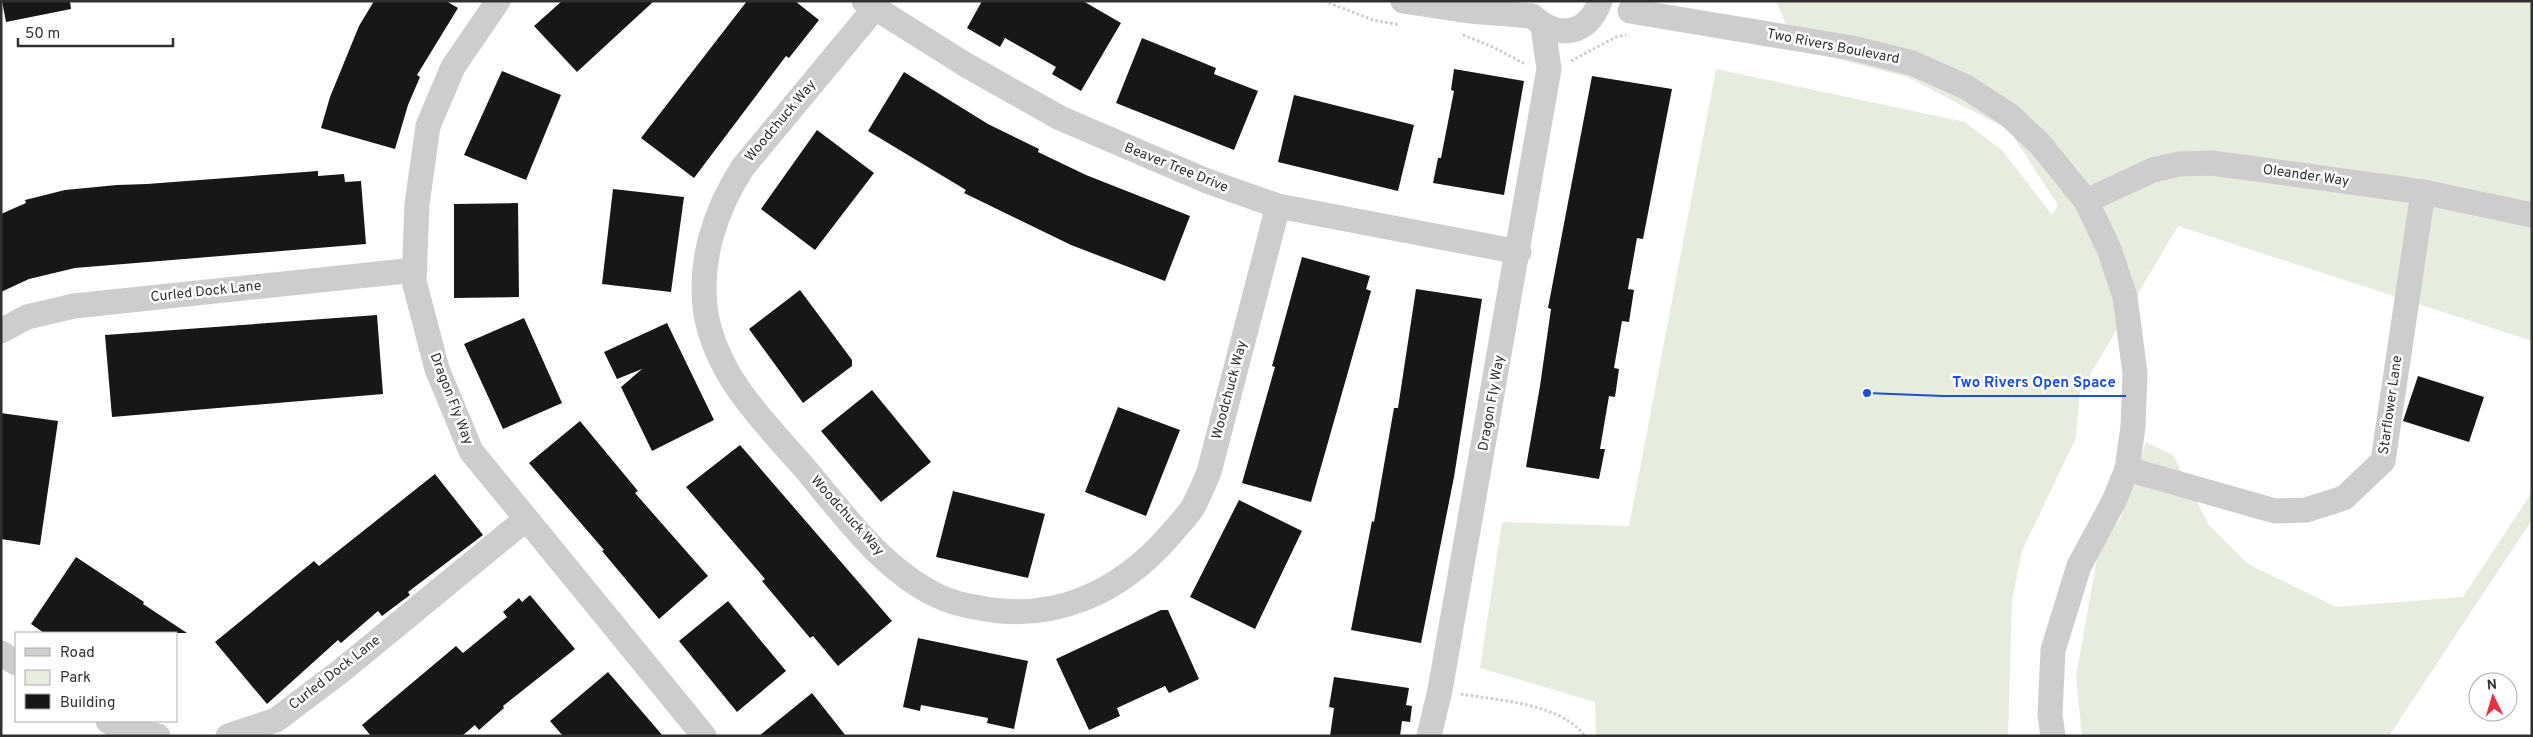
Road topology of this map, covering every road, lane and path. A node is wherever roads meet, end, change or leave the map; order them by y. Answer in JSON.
{"nodes":[{"id":1,"x":498,"y":1,"type":"edge"},
{"id":2,"x":1324,"y":1,"type":"edge"},
{"id":3,"x":1403,"y":1,"type":"edge"},
{"id":4,"x":1600,"y":1,"type":"edge"},
{"id":5,"x":869,"y":5,"type":"edge"},
{"id":6,"x":1534,"y":15,"type":"edge"},
{"id":7,"x":1625,"y":16,"type":"edge"},
{"id":8,"x":1409,"y":26,"type":"dead end"},
{"id":9,"x":1579,"y":28,"type":"junction"},
{"id":10,"x":1459,"y":33,"type":"dead end"},
{"id":11,"x":1549,"y":69,"type":"junction"},
{"id":12,"x":2423,"y":192,"type":"junction"},
{"id":13,"x":2086,"y":201,"type":"junction"},
{"id":14,"x":1278,"y":206,"type":"junction"},
{"id":15,"x":2532,"y":215,"type":"edge"},
{"id":16,"x":1519,"y":252,"type":"junction"},
{"id":17,"x":415,"y":270,"type":"junction"},
{"id":18,"x":1,"y":331,"type":"edge"},
{"id":19,"x":2127,"y":468,"type":"junction"},
{"id":20,"x":526,"y":519,"type":"junction"},
{"id":21,"x":1,"y":653,"type":"edge"},
{"id":22,"x":15,"y":662,"type":"edge"},
{"id":23,"x":1440,"y":690,"type":"junction"},
{"id":24,"x":110,"y":722,"type":"edge"},
{"id":25,"x":158,"y":736,"type":"edge"},
{"id":26,"x":228,"y":736,"type":"edge"},
{"id":27,"x":704,"y":736,"type":"edge"},
{"id":28,"x":1429,"y":736,"type":"edge"},
{"id":29,"x":1585,"y":736,"type":"edge"},
{"id":30,"x":2053,"y":736,"type":"edge"}],
"edges":[{"from":1,"to":17,"type":"street","name":"Dragon Fly Way"},
{"from":2,"to":8,"type":"path"},
{"from":3,"to":6,"type":"street","name":"Two Rivers Boulevard"},
{"from":4,"to":9,"type":"street"},
{"from":5,"to":14,"type":"street","name":"Beaver Tree Drive"},
{"from":5,"to":14,"type":"street","name":"Woodchuck Way"},
{"from":6,"to":9,"type":"street","name":"Two Rivers Boulevard"},
{"from":6,"to":11,"type":"street","name":"Dragon Fly Way"},
{"from":7,"to":9,"type":"street","name":"Two Rivers Boulevard"},
{"from":7,"to":11,"type":"path"},
{"from":7,"to":13,"type":"street","name":"Two Rivers Boulevard"},
{"from":9,"to":11,"type":"street","name":"Dragon Fly Way"},
{"from":10,"to":11,"type":"path"},
{"from":11,"to":16,"type":"street","name":"Dragon Fly Way"},
{"from":12,"to":13,"type":"street","name":"Oleander Way"},
{"from":12,"to":15,"type":"street","name":"Oleander Way"},
{"from":12,"to":19,"type":"street","name":"Starflower Lane"},
{"from":13,"to":19,"type":"street","name":"Two Rivers Boulevard"},
{"from":14,"to":16,"type":"street","name":"Beaver Tree Drive"},
{"from":16,"to":23,"type":"street","name":"Dragon Fly Way"},
{"from":17,"to":18,"type":"street","name":"Curled Dock Lane"},
{"from":17,"to":20,"type":"street","name":"Dragon Fly Way"},
{"from":19,"to":30,"type":"street","name":"Two Rivers Boulevard"},
{"from":20,"to":26,"type":"street","name":"Curled Dock Lane"},
{"from":20,"to":27,"type":"street","name":"Dragon Fly Way"},
{"from":21,"to":22,"type":"street"},
{"from":23,"to":28,"type":"street","name":"Dragon Fly Way"},
{"from":23,"to":29,"type":"path"},
{"from":24,"to":25,"type":"street"}]}
